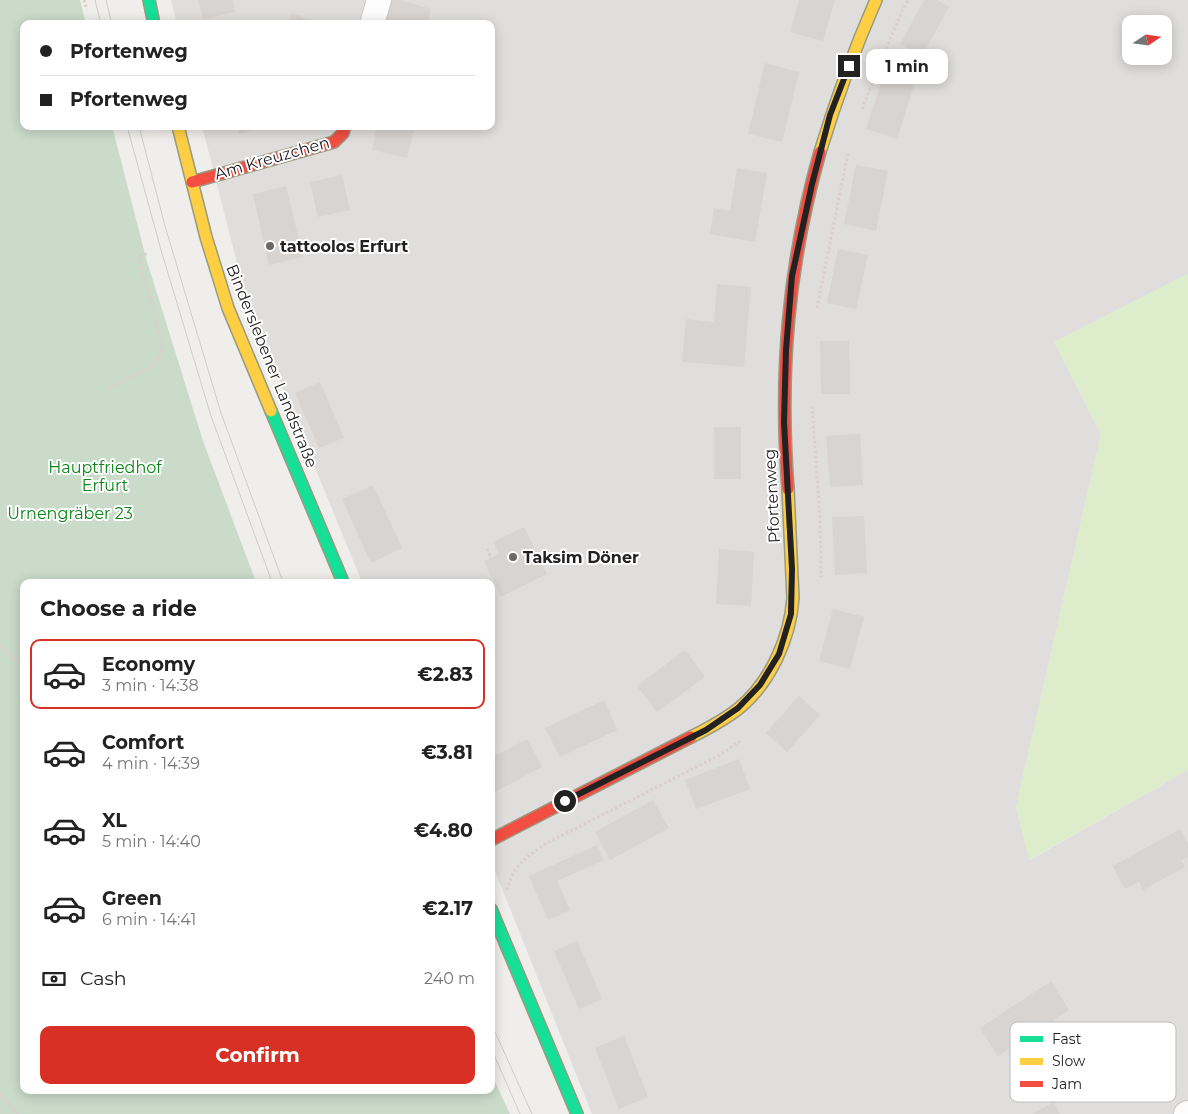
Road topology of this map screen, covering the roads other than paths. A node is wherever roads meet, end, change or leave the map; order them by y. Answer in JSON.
{"nodes":[{"id":1,"x":148,"y":0,"type":"edge"},
{"id":2,"x":379,"y":0,"type":"edge"},
{"id":3,"x":876,"y":0,"type":"edge"},
{"id":4,"x":153,"y":20,"type":"edge"},
{"id":5,"x":373,"y":20,"type":"edge"},
{"id":6,"x":179,"y":130,"type":"edge"},
{"id":7,"x":344,"y":130,"type":"edge"},
{"id":8,"x":192,"y":182,"type":"junction"},
{"id":9,"x":342,"y":579,"type":"edge"},
{"id":10,"x":495,"y":838,"type":"edge"},
{"id":11,"x":495,"y":919,"type":"edge"},
{"id":12,"x":577,"y":1114,"type":"edge"}],
"edges":[{"from":1,"to":4,"type":"street"},
{"from":2,"to":5,"type":"street"},
{"from":3,"to":10,"type":"street","name":"Pfortenweg"},
{"from":6,"to":8,"type":"street","name":"Binderslebener Landstraße"},
{"from":7,"to":8,"type":"street","name":"Am Kreuzchen"},
{"from":8,"to":9,"type":"street","name":"Binderslebener Landstraße"},
{"from":11,"to":12,"type":"street"}]}
